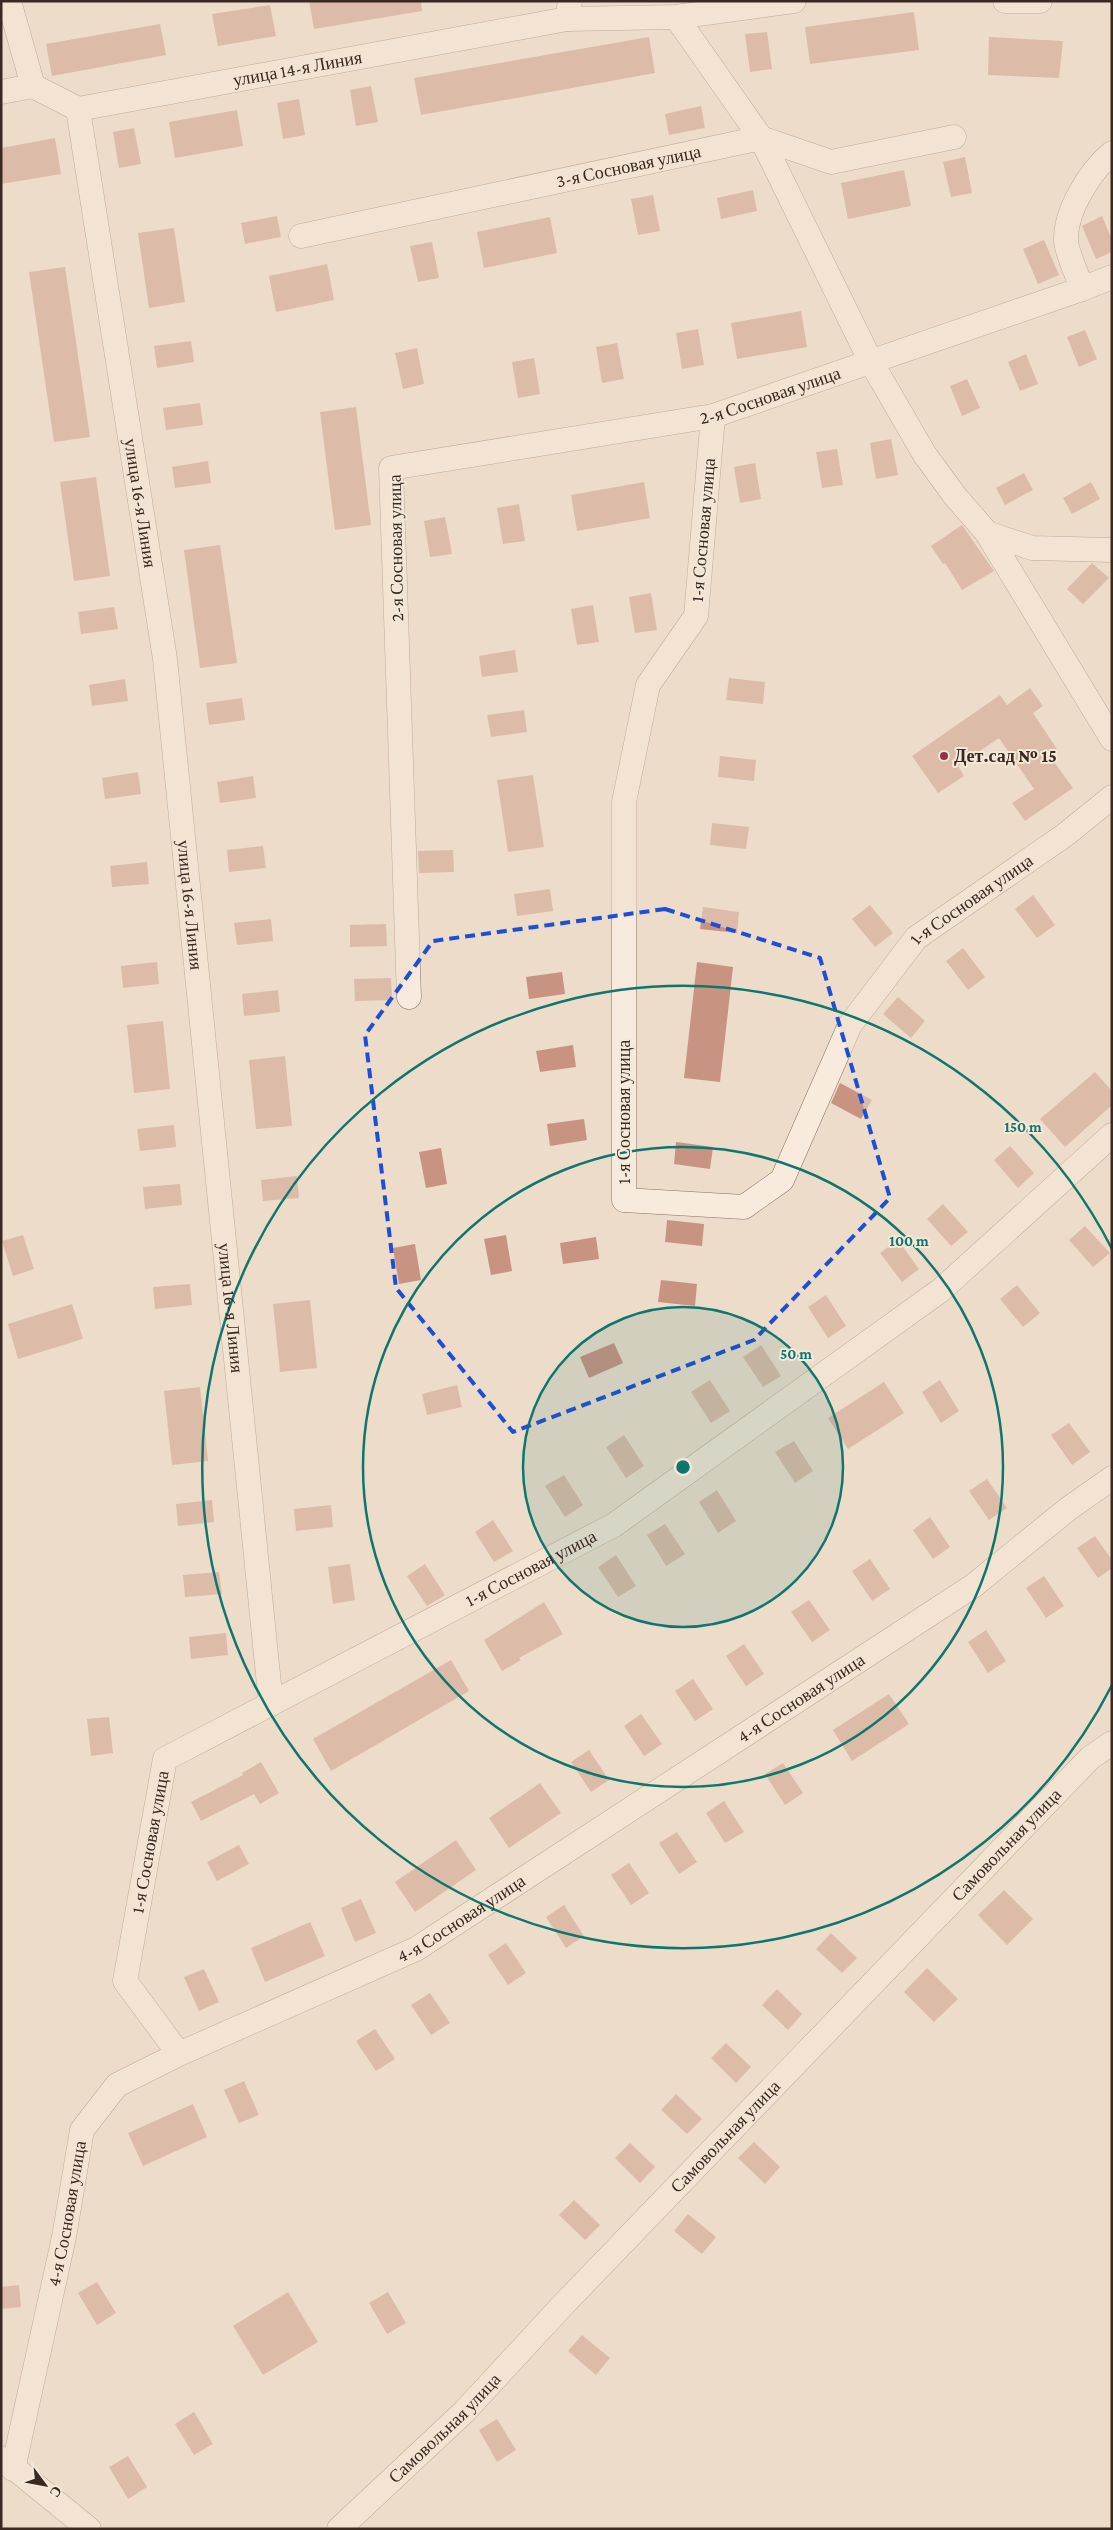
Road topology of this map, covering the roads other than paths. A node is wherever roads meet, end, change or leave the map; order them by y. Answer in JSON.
{"nodes":[{"id":1,"x":9,"y":1,"type":"edge"},
{"id":2,"x":794,"y":1,"type":"edge"},
{"id":3,"x":1005,"y":1,"type":"edge"},
{"id":4,"x":1040,"y":1,"type":"edge"},
{"id":5,"x":568,"y":10,"type":"edge"},
{"id":6,"x":676,"y":17,"type":"junction"},
{"id":7,"x":33,"y":86,"type":"junction"},
{"id":8,"x":1,"y":92,"type":"edge"},
{"id":9,"x":78,"y":109,"type":"junction"},
{"id":10,"x":954,"y":137,"type":"dead end"},
{"id":11,"x":760,"y":138,"type":"junction"},
{"id":12,"x":1112,"y":153,"type":"edge"},
{"id":13,"x":301,"y":236,"type":"dead end"},
{"id":14,"x":1112,"y":276,"type":"edge"},
{"id":15,"x":1082,"y":289,"type":"junction"},
{"id":16,"x":870,"y":362,"type":"junction"},
{"id":17,"x":713,"y":416,"type":"junction"},
{"id":18,"x":987,"y":533,"type":"junction"},
{"id":19,"x":1112,"y":550,"type":"edge"},
{"id":20,"x":1112,"y":739,"type":"edge"},
{"id":21,"x":1112,"y":796,"type":"edge"},
{"id":22,"x":409,"y":997,"type":"dead end"},
{"id":23,"x":1112,"y":1135,"type":"edge"},
{"id":24,"x":1112,"y":1478,"type":"edge"},
{"id":25,"x":271,"y":1704,"type":"junction"},
{"id":26,"x":1112,"y":1743,"type":"edge"},
{"id":27,"x":179,"y":2054,"type":"junction"},
{"id":28,"x":7,"y":2464,"type":"edge"},
{"id":29,"x":89,"y":2529,"type":"edge"},
{"id":30,"x":339,"y":2529,"type":"edge"}],
"edges":[{"from":1,"to":7,"type":"street"},
{"from":2,"to":6,"type":"street","name":"улица 14-я Линия"},
{"from":3,"to":4,"type":"street"},
{"from":5,"to":6,"type":"street","name":"улица 14-я Линия"},
{"from":5,"to":9,"type":"street","name":"улица 14-я Линия"},
{"from":6,"to":11,"type":"street"},
{"from":7,"to":8,"type":"street"},
{"from":7,"to":9,"type":"street"},
{"from":9,"to":25,"type":"street","name":"улица 16-я Линия"},
{"from":10,"to":11,"type":"street"},
{"from":11,"to":13,"type":"street","name":"3-я Сосновая улица"},
{"from":11,"to":16,"type":"street"},
{"from":12,"to":15,"type":"street"},
{"from":14,"to":15,"type":"street","name":"2-я Сосновая улица"},
{"from":15,"to":16,"type":"street","name":"2-я Сосновая улица"},
{"from":16,"to":17,"type":"street","name":"2-я Сосновая улица"},
{"from":16,"to":18,"type":"street"},
{"from":17,"to":21,"type":"street","name":"1-я Сосновая улица"},
{"from":17,"to":22,"type":"street","name":"2-я Сосновая улица"},
{"from":18,"to":19,"type":"street"},
{"from":18,"to":20,"type":"street"},
{"from":23,"to":25,"type":"street","name":"1-я Сосновая улица"},
{"from":24,"to":27,"type":"street","name":"4-я Сосновая улица"},
{"from":25,"to":27,"type":"street","name":"1-я Сосновая улица"},
{"from":26,"to":30,"type":"street","name":"Самовольная улица"},
{"from":27,"to":28,"type":"street","name":"4-я Сосновая улица"},
{"from":28,"to":29,"type":"street"}]}
